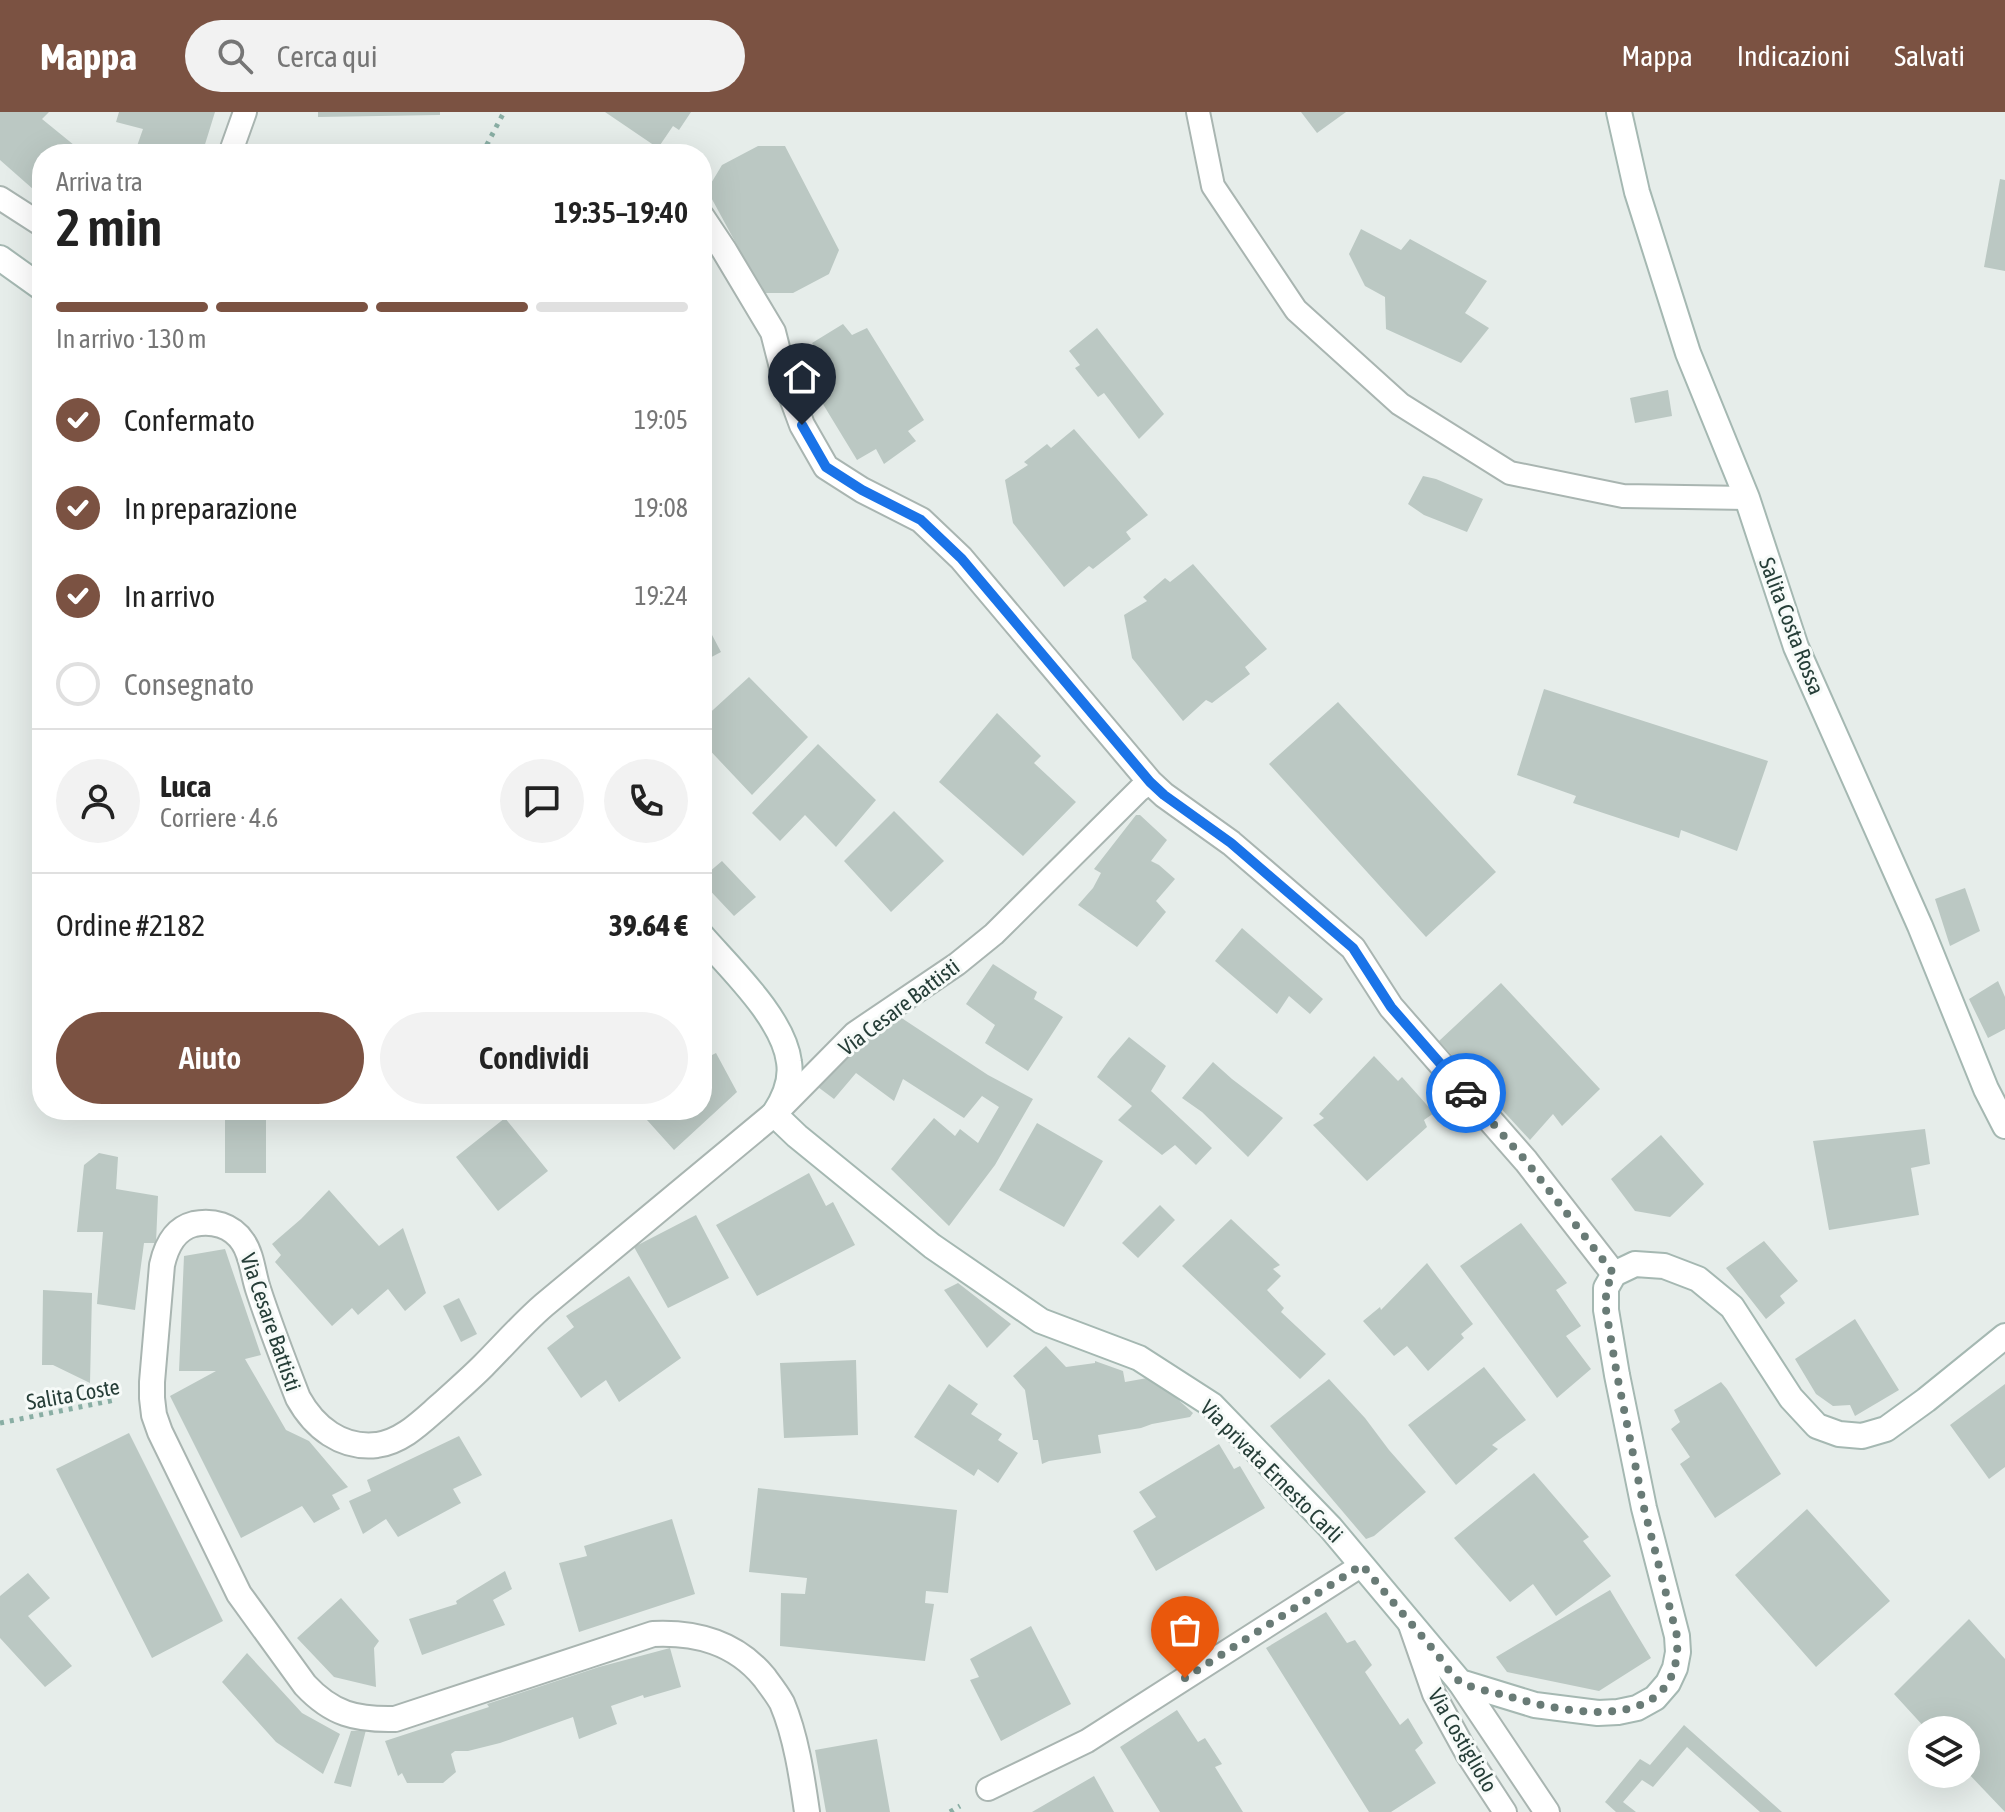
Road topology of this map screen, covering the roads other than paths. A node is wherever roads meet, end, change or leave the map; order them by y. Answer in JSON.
{"nodes":[{"id":1,"x":245,"y":112,"type":"edge"},
{"id":2,"x":1198,"y":112,"type":"edge"},
{"id":3,"x":1619,"y":112,"type":"edge"},
{"id":4,"x":234,"y":144,"type":"edge"},
{"id":5,"x":0,"y":198,"type":"edge"},
{"id":6,"x":32,"y":219,"type":"edge"},
{"id":7,"x":712,"y":232,"type":"edge"},
{"id":8,"x":0,"y":258,"type":"edge"},
{"id":9,"x":32,"y":281,"type":"edge"},
{"id":10,"x":1747,"y":498,"type":"junction"},
{"id":11,"x":1150,"y":782,"type":"junction"},
{"id":12,"x":712,"y":947,"type":"edge"},
{"id":13,"x":774,"y":1114,"type":"junction"},
{"id":14,"x":2005,"y":1126,"type":"edge"},
{"id":15,"x":1614,"y":1274,"type":"junction"},
{"id":16,"x":2005,"y":1336,"type":"edge"},
{"id":17,"x":1362,"y":1565,"type":"junction"},
{"id":18,"x":1408,"y":1620,"type":"junction"},
{"id":19,"x":1460,"y":1682,"type":"junction"},
{"id":20,"x":988,"y":1789,"type":"dead end"},
{"id":21,"x":807,"y":1812,"type":"edge"},
{"id":22,"x":1505,"y":1812,"type":"edge"},
{"id":23,"x":1547,"y":1812,"type":"edge"}],
"edges":[{"from":1,"to":4,"type":"lane"},
{"from":2,"to":10,"type":"lane"},
{"from":3,"to":10,"type":"street","name":"Salita Costa Rossa"},
{"from":5,"to":6,"type":"lane"},
{"from":7,"to":11,"type":"street"},
{"from":8,"to":9,"type":"street"},
{"from":10,"to":14,"type":"street","name":"Salita Costa Rossa"},
{"from":11,"to":13,"type":"lane","name":"Via Cesare Battisti"},
{"from":11,"to":15,"type":"street"},
{"from":12,"to":13,"type":"street"},
{"from":13,"to":17,"type":"street","name":"Via privata Ernesto Carli"},
{"from":13,"to":21,"type":"street","name":"Via Cesare Battisti"},
{"from":15,"to":16,"type":"street"},
{"from":15,"to":19,"type":"street"},
{"from":17,"to":18,"type":"street","name":"Via privata Ernesto Carli"},
{"from":17,"to":20,"type":"lane"},
{"from":18,"to":19,"type":"street","name":"Via privata Ernesto Carli"},
{"from":18,"to":22,"type":"lane","name":"Via Costigliolo"},
{"from":19,"to":23,"type":"street","name":"Via privata Ernesto Carli"}]}
